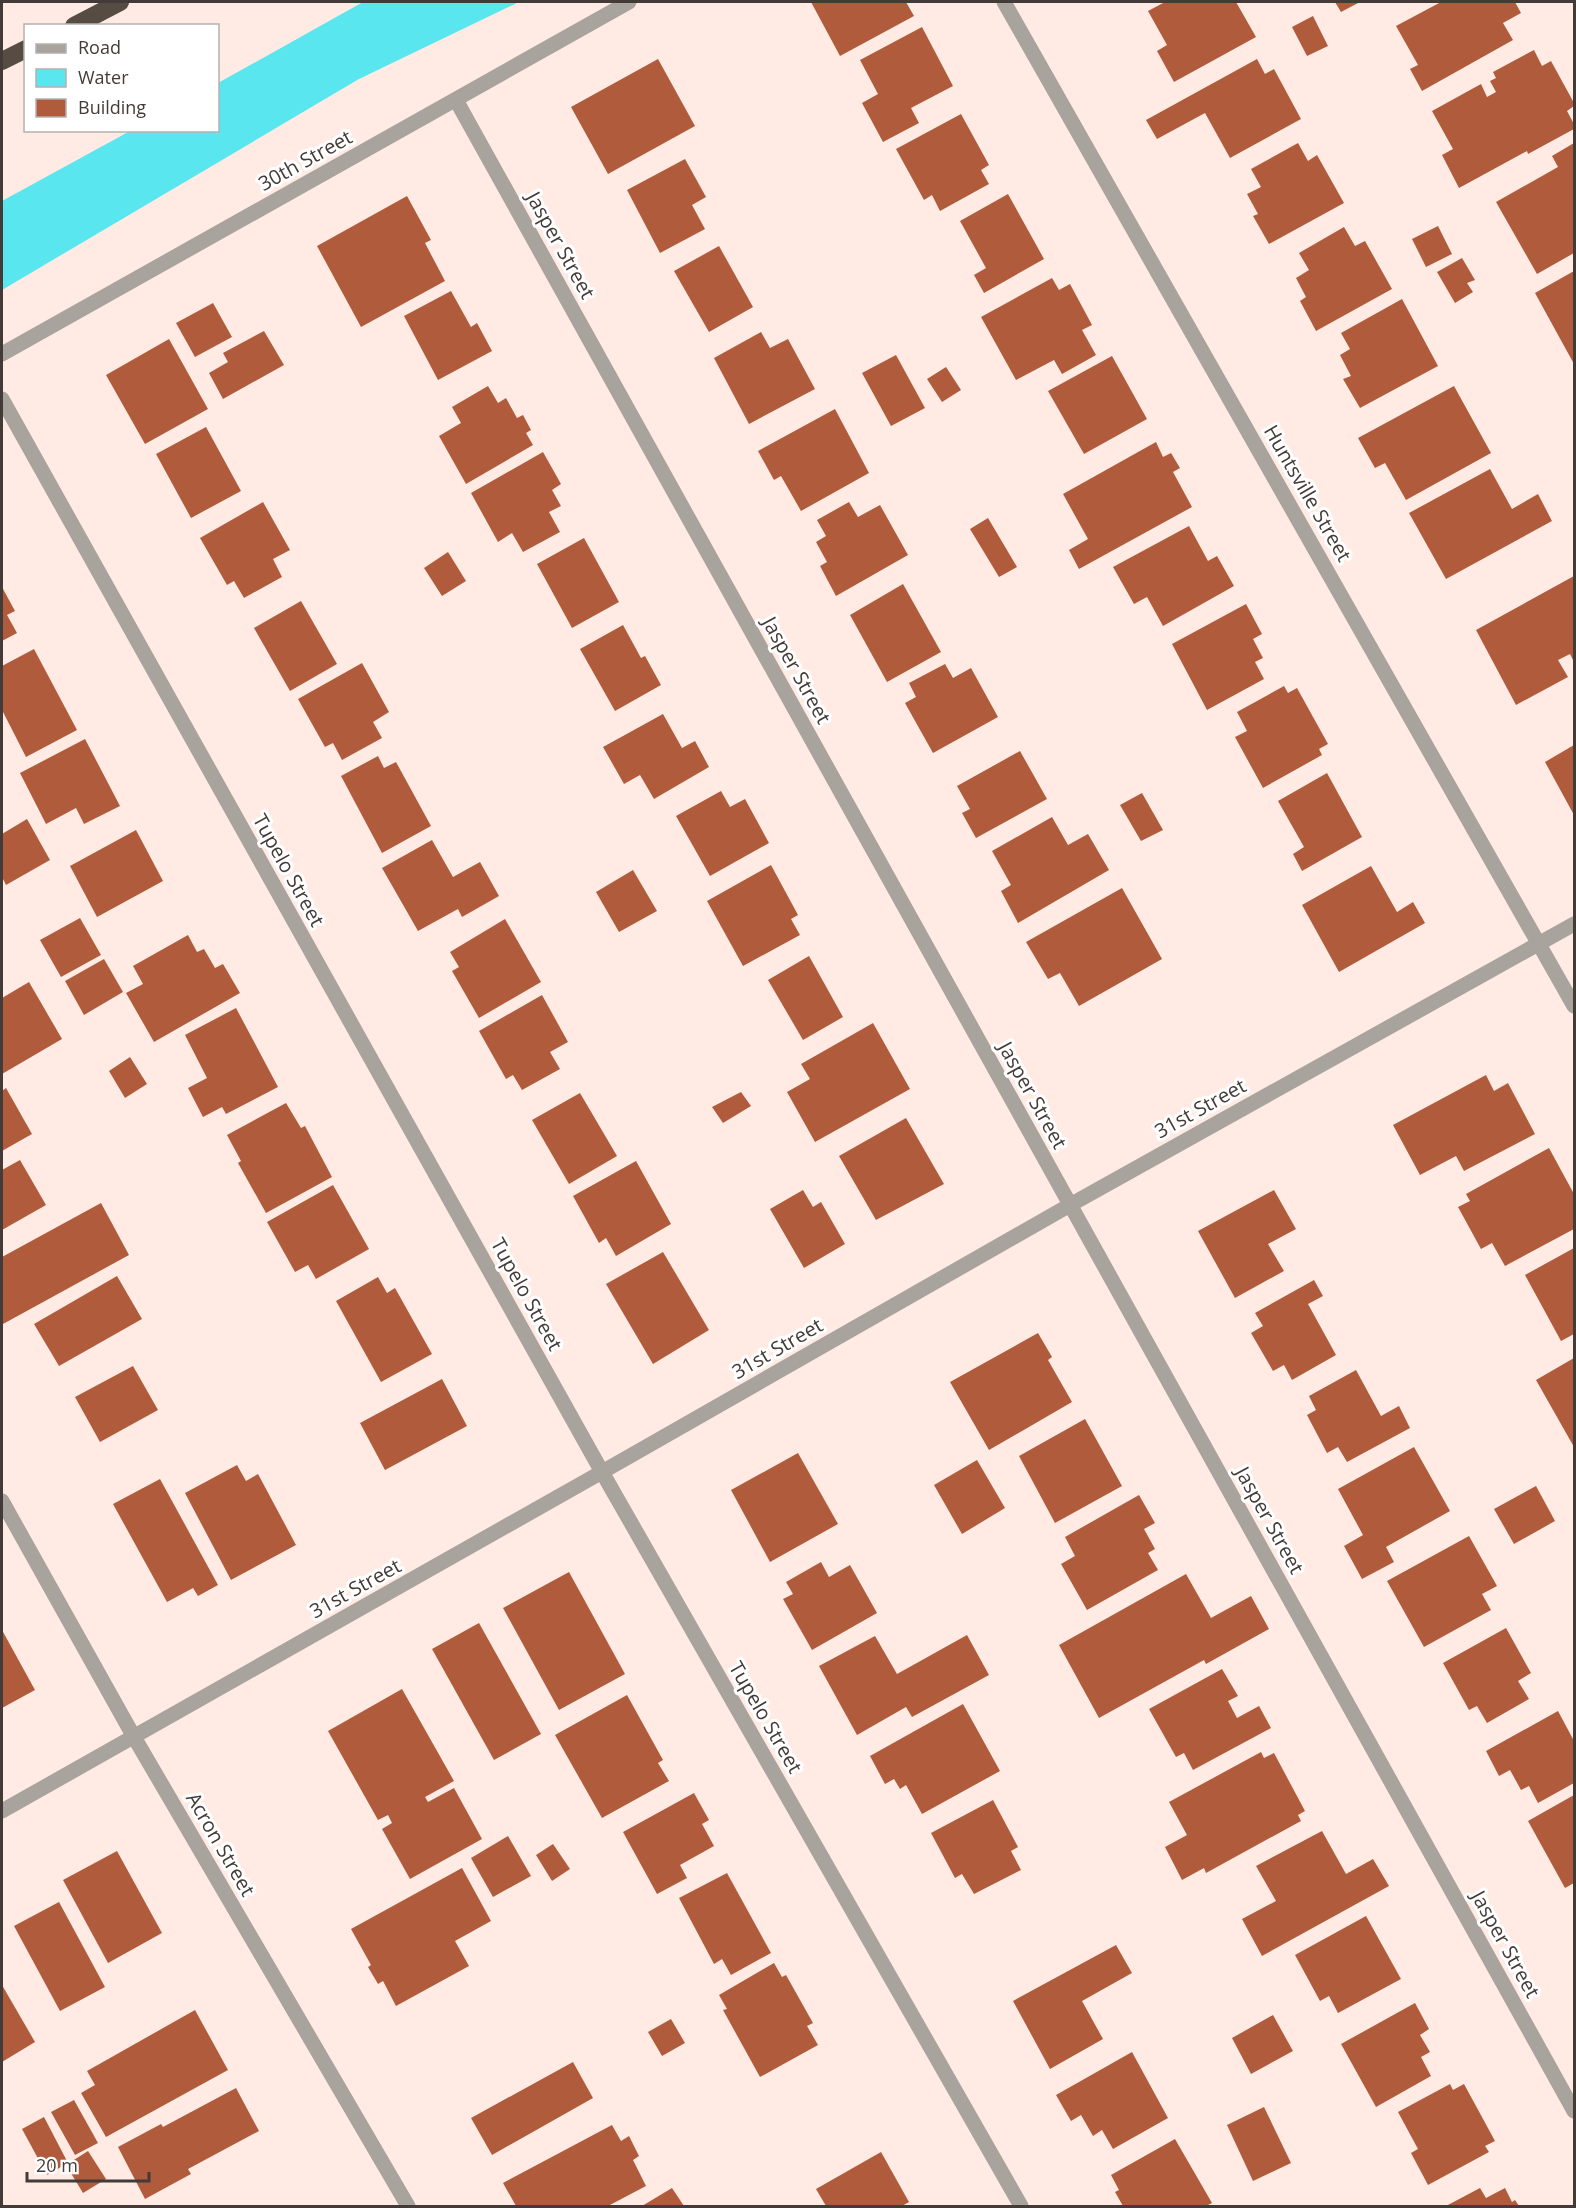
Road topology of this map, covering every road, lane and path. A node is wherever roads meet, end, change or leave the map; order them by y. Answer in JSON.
{"nodes":[{"id":1,"x":120,"y":2,"type":"edge"},
{"id":2,"x":629,"y":2,"type":"edge"},
{"id":3,"x":1004,"y":2,"type":"edge"},
{"id":4,"x":78,"y":24,"type":"edge"},
{"id":5,"x":24,"y":50,"type":"edge"},
{"id":6,"x":2,"y":61,"type":"edge"},
{"id":7,"x":456,"y":100,"type":"junction"},
{"id":8,"x":2,"y":354,"type":"edge"},
{"id":9,"x":2,"y":399,"type":"edge"},
{"id":10,"x":1575,"y":924,"type":"edge"},
{"id":11,"x":1540,"y":943,"type":"junction"},
{"id":12,"x":1575,"y":1006,"type":"edge"},
{"id":13,"x":1070,"y":1205,"type":"junction"},
{"id":14,"x":602,"y":1472,"type":"junction"},
{"id":15,"x":2,"y":1501,"type":"edge"},
{"id":16,"x":134,"y":1737,"type":"junction"},
{"id":17,"x":2,"y":1811,"type":"edge"},
{"id":18,"x":1575,"y":2111,"type":"edge"},
{"id":19,"x":408,"y":2206,"type":"edge"},
{"id":20,"x":1021,"y":2206,"type":"edge"}],
"edges":[{"from":1,"to":4,"type":"highway"},
{"from":2,"to":7,"type":"street","name":"30th Street"},
{"from":3,"to":11,"type":"street","name":"Huntsville Street"},
{"from":5,"to":6,"type":"highway"},
{"from":7,"to":8,"type":"street","name":"30th Street"},
{"from":7,"to":13,"type":"street","name":"Jasper Street"},
{"from":9,"to":14,"type":"street","name":"Tupelo Street"},
{"from":10,"to":11,"type":"street","name":"31st Street"},
{"from":11,"to":12,"type":"street","name":"Huntsville Street"},
{"from":11,"to":13,"type":"street","name":"31st Street"},
{"from":13,"to":14,"type":"street","name":"31st Street"},
{"from":13,"to":18,"type":"street","name":"Jasper Street"},
{"from":14,"to":16,"type":"street","name":"31st Street"},
{"from":14,"to":20,"type":"street","name":"Tupelo Street"},
{"from":15,"to":16,"type":"street","name":"Acron Street"},
{"from":16,"to":17,"type":"street","name":"31st Street"},
{"from":16,"to":19,"type":"street","name":"Acron Street"}]}
